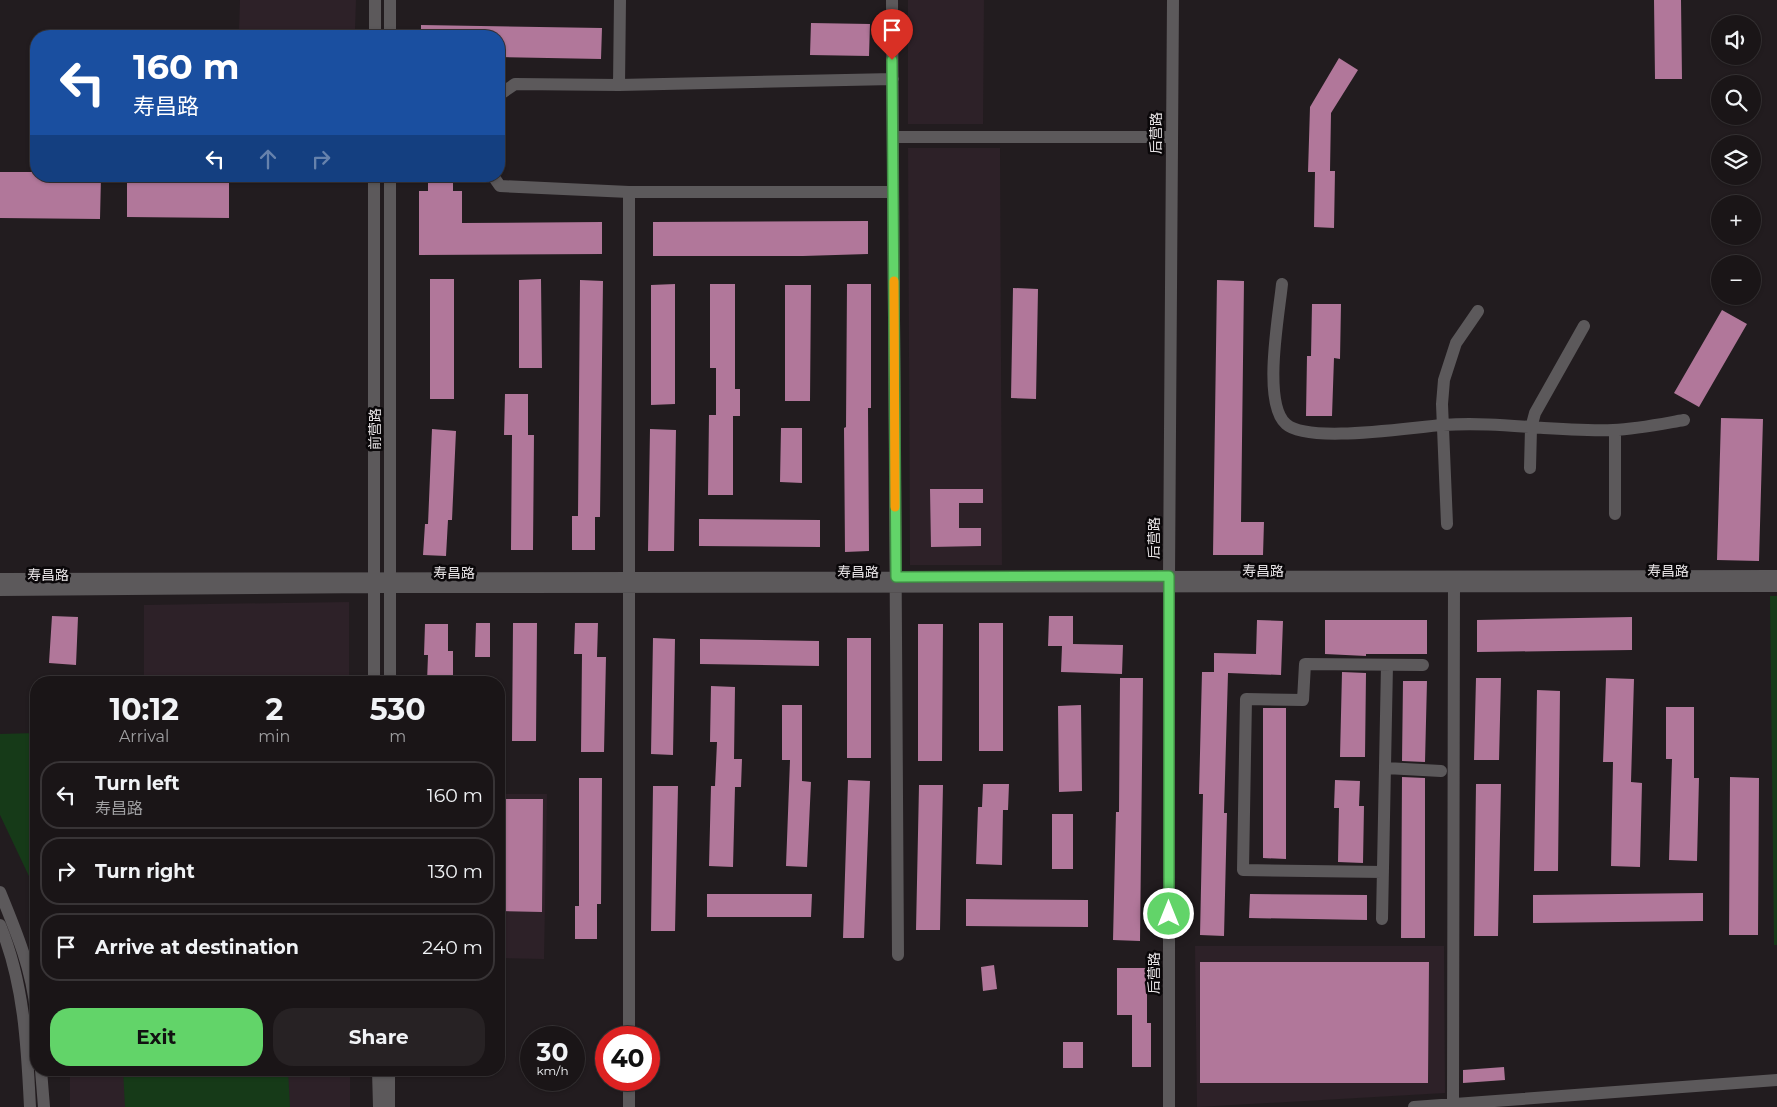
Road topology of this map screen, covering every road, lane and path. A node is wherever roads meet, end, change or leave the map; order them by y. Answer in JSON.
{"nodes":[{"id":1,"x":375,"y":0,"type":"edge"},
{"id":2,"x":390,"y":0,"type":"edge"},
{"id":3,"x":620,"y":0,"type":"edge"},
{"id":4,"x":892,"y":0,"type":"edge"},
{"id":5,"x":1172,"y":0,"type":"edge"},
{"id":6,"x":375,"y":30,"type":"edge"},
{"id":7,"x":390,"y":30,"type":"edge"},
{"id":8,"x":893,"y":80,"type":"junction"},
{"id":9,"x":619,"y":85,"type":"junction"},
{"id":10,"x":505,"y":90,"type":"edge"},
{"id":11,"x":1171,"y":136,"type":"junction"},
{"id":12,"x":893,"y":137,"type":"junction"},
{"id":13,"x":374,"y":182,"type":"edge"},
{"id":14,"x":390,"y":182,"type":"edge"},
{"id":15,"x":497,"y":182,"type":"edge"},
{"id":16,"x":629,"y":192,"type":"junction"},
{"id":17,"x":893,"y":192,"type":"junction"},
{"id":18,"x":1282,"y":284,"type":"dead end"},
{"id":19,"x":1478,"y":311,"type":"dead end"},
{"id":20,"x":1584,"y":326,"type":"dead end"},
{"id":21,"x":1684,"y":420,"type":"dead end"},
{"id":22,"x":1443,"y":424,"type":"junction"},
{"id":23,"x":1530,"y":428,"type":"junction"},
{"id":24,"x":1615,"y":430,"type":"junction"},
{"id":25,"x":1530,"y":468,"type":"dead end"},
{"id":26,"x":1615,"y":514,"type":"dead end"},
{"id":27,"x":1447,"y":524,"type":"dead end"},
{"id":28,"x":374,"y":552,"type":"junction"},
{"id":29,"x":390,"y":552,"type":"junction"},
{"id":30,"x":1777,"y":576,"type":"edge"},
{"id":31,"x":0,"y":579,"type":"edge"},
{"id":32,"x":390,"y":580,"type":"junction"},
{"id":33,"x":1169,"y":581,"type":"junction"},
{"id":34,"x":1454,"y":581,"type":"junction"},
{"id":35,"x":373,"y":582,"type":"junction"},
{"id":36,"x":896,"y":582,"type":"junction"},
{"id":37,"x":420,"y":583,"type":"junction"},
{"id":38,"x":628,"y":583,"type":"junction"},
{"id":39,"x":1777,"y":586,"type":"edge"},
{"id":40,"x":0,"y":590,"type":"edge"},
{"id":41,"x":1387,"y":665,"type":"junction"},
{"id":42,"x":1423,"y":665,"type":"dead end"},
{"id":43,"x":374,"y":676,"type":"edge"},
{"id":44,"x":390,"y":676,"type":"edge"},
{"id":45,"x":1386,"y":768,"type":"junction"},
{"id":46,"x":1441,"y":771,"type":"dead end"},
{"id":47,"x":1383,"y":872,"type":"junction"},
{"id":48,"x":0,"y":892,"type":"edge"},
{"id":49,"x":1382,"y":919,"type":"dead end"},
{"id":50,"x":0,"y":925,"type":"edge"},
{"id":51,"x":898,"y":955,"type":"dead end"},
{"id":52,"x":30,"y":973,"type":"edge"},
{"id":53,"x":628,"y":1026,"type":"edge"},
{"id":54,"x":41,"y":1076,"type":"edge"},
{"id":55,"x":378,"y":1076,"type":"edge"},
{"id":56,"x":390,"y":1076,"type":"edge"},
{"id":57,"x":1777,"y":1080,"type":"edge"},
{"id":58,"x":628,"y":1091,"type":"edge"},
{"id":59,"x":1453,"y":1103,"type":"junction"},
{"id":60,"x":30,"y":1107,"type":"edge"},
{"id":61,"x":44,"y":1107,"type":"edge"},
{"id":62,"x":379,"y":1107,"type":"edge"},
{"id":63,"x":389,"y":1107,"type":"edge"},
{"id":64,"x":629,"y":1107,"type":"edge"},
{"id":65,"x":1169,"y":1107,"type":"edge"},
{"id":66,"x":1414,"y":1107,"type":"edge"}],
"edges":[{"from":1,"to":6,"type":"street"},
{"from":2,"to":7,"type":"street"},
{"from":3,"to":9,"type":"street"},
{"from":4,"to":8,"type":"street"},
{"from":5,"to":11,"type":"street","name":"后营路"},
{"from":8,"to":9,"type":"street"},
{"from":8,"to":12,"type":"street"},
{"from":9,"to":10,"type":"street"},
{"from":11,"to":12,"type":"street"},
{"from":11,"to":33,"type":"street","name":"后营路"},
{"from":12,"to":17,"type":"street"},
{"from":13,"to":28,"type":"street","name":"前营路"},
{"from":14,"to":29,"type":"street","name":"前营路"},
{"from":15,"to":16,"type":"street"},
{"from":16,"to":17,"type":"street"},
{"from":16,"to":38,"type":"street"},
{"from":17,"to":36,"type":"street"},
{"from":18,"to":22,"type":"street"},
{"from":19,"to":22,"type":"street"},
{"from":20,"to":23,"type":"street"},
{"from":21,"to":24,"type":"street"},
{"from":22,"to":23,"type":"street"},
{"from":22,"to":27,"type":"street"},
{"from":23,"to":24,"type":"street"},
{"from":23,"to":25,"type":"street"},
{"from":24,"to":26,"type":"street"},
{"from":28,"to":32,"type":"street"},
{"from":28,"to":35,"type":"street","name":"前营路"},
{"from":29,"to":32,"type":"street","name":"前营路"},
{"from":29,"to":37,"type":"street"},
{"from":30,"to":34,"type":"street","name":"寿昌路"},
{"from":31,"to":35,"type":"street","name":"寿昌路"},
{"from":32,"to":35,"type":"street","name":"寿昌路"},
{"from":32,"to":37,"type":"street","name":"寿昌路"},
{"from":32,"to":44,"type":"street","name":"前营路"},
{"from":33,"to":34,"type":"street","name":"寿昌路"},
{"from":33,"to":36,"type":"street","name":"寿昌路"},
{"from":33,"to":65,"type":"street","name":"后营路"},
{"from":34,"to":39,"type":"street","name":"寿昌路"},
{"from":34,"to":59,"type":"street"},
{"from":35,"to":40,"type":"street","name":"寿昌路"},
{"from":35,"to":43,"type":"street","name":"前营路"},
{"from":36,"to":38,"type":"street","name":"寿昌路"},
{"from":36,"to":51,"type":"street"},
{"from":37,"to":38,"type":"street","name":"寿昌路"},
{"from":38,"to":53,"type":"street"},
{"from":41,"to":42,"type":"street"},
{"from":41,"to":45,"type":"street"},
{"from":41,"to":47,"type":"street"},
{"from":45,"to":46,"type":"street"},
{"from":45,"to":47,"type":"street"},
{"from":47,"to":49,"type":"street"},
{"from":48,"to":52,"type":"street"},
{"from":50,"to":60,"type":"street"},
{"from":54,"to":61,"type":"street"},
{"from":55,"to":62,"type":"street"},
{"from":56,"to":63,"type":"street"},
{"from":57,"to":59,"type":"street"},
{"from":58,"to":64,"type":"street"},
{"from":59,"to":66,"type":"street"}]}
